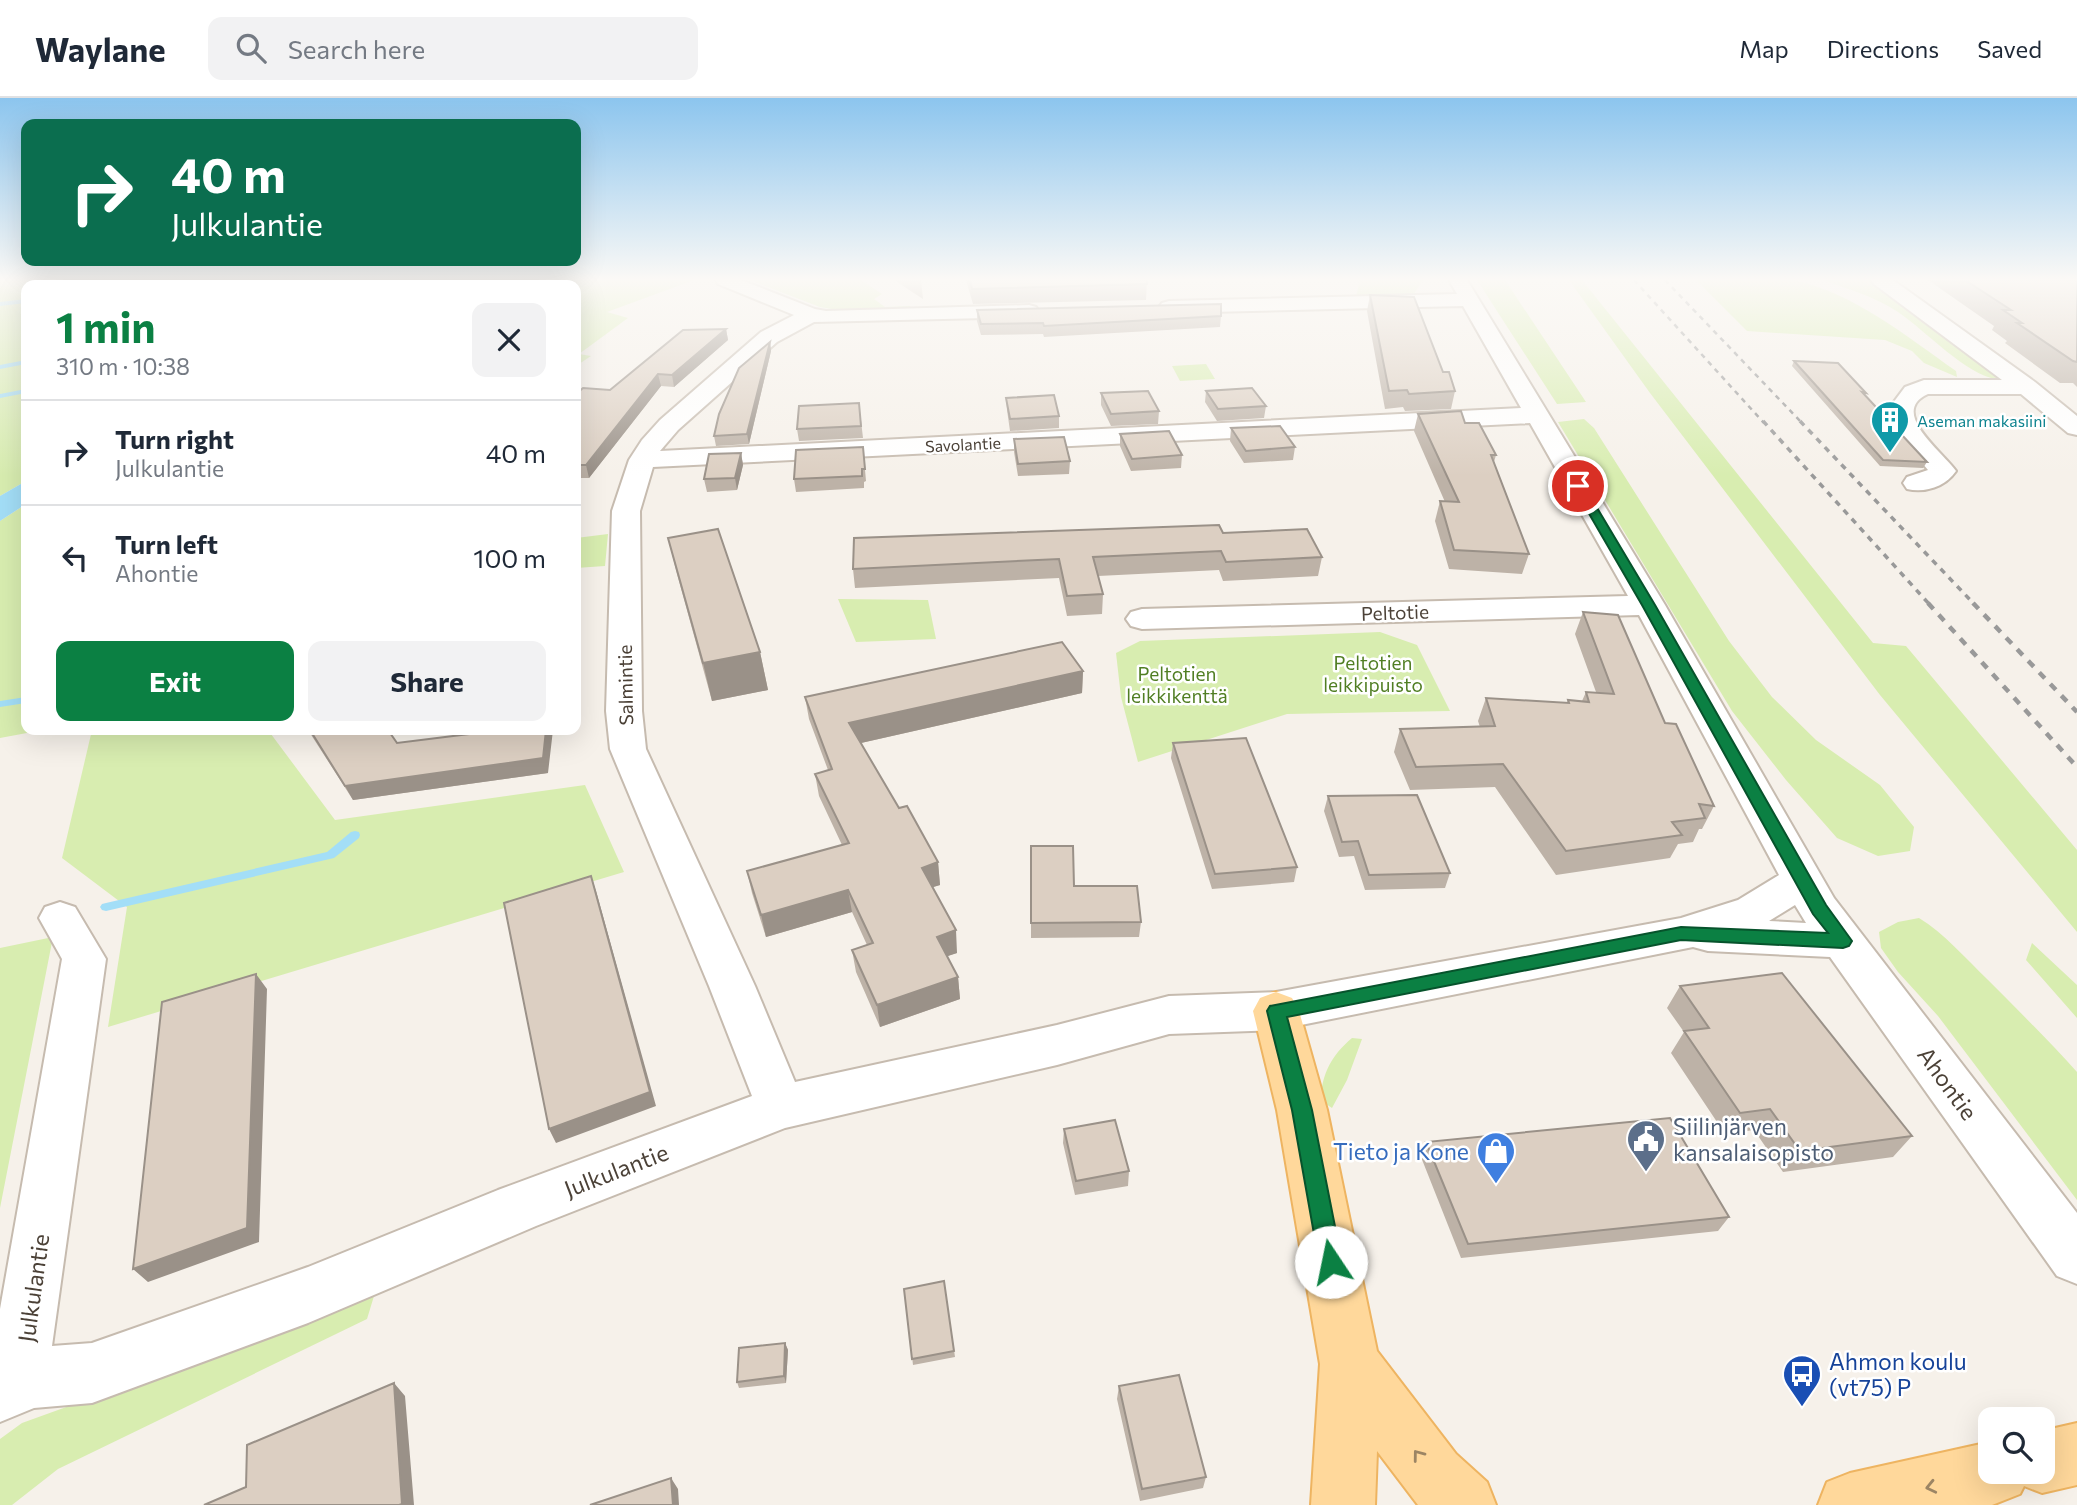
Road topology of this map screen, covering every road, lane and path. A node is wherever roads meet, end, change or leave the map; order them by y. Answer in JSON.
{"nodes":[{"id":1,"x":759,"y":346,"type":"edge"},
{"id":2,"x":1497,"y":346,"type":"edge"},
{"id":3,"x":1971,"y":346,"type":"edge"},
{"id":4,"x":2027,"y":387,"type":"junction"},
{"id":5,"x":1536,"y":415,"type":"junction"},
{"id":6,"x":2077,"y":428,"type":"edge"},
{"id":7,"x":642,"y":460,"type":"junction"},
{"id":8,"x":1916,"y":483,"type":"dead end"},
{"id":9,"x":1649,"y":605,"type":"junction"},
{"id":10,"x":1142,"y":619,"type":"dead end"},
{"id":11,"x":1822,"y":910,"type":"junction"},
{"id":12,"x":60,"y":918,"type":"dead end"},
{"id":13,"x":1681,"y":934,"type":"junction"},
{"id":14,"x":1276,"y":1011,"type":"junction"},
{"id":15,"x":781,"y":1107,"type":"junction"},
{"id":16,"x":2077,"y":1257,"type":"edge"},
{"id":17,"x":1350,"y":1364,"type":"junction"},
{"id":18,"x":16,"y":1385,"type":"edge"},
{"id":19,"x":2077,"y":1454,"type":"edge"},
{"id":20,"x":2055,"y":1459,"type":"edge"},
{"id":21,"x":1978,"y":1476,"type":"edge"},
{"id":22,"x":1343,"y":1505,"type":"edge"},
{"id":23,"x":1464,"y":1505,"type":"edge"},
{"id":24,"x":1850,"y":1505,"type":"edge"}],
"edges":[{"from":1,"to":7,"type":"street","name":"Salmintie"},
{"from":2,"to":5,"type":"street","name":"Ahontie"},
{"from":3,"to":4,"type":"street"},
{"from":4,"to":6,"type":"street"},
{"from":4,"to":8,"type":"street"},
{"from":5,"to":7,"type":"street","name":"Savolantie"},
{"from":5,"to":9,"type":"street","name":"Ahontie"},
{"from":7,"to":15,"type":"street","name":"Salmintie"},
{"from":9,"to":10,"type":"street","name":"Peltotie"},
{"from":9,"to":11,"type":"street","name":"Ahontie"},
{"from":11,"to":13,"type":"street","name":"Julkulantie"},
{"from":11,"to":13,"type":"street","name":"Julkulantie"},
{"from":11,"to":16,"type":"street","name":"Ahontie"},
{"from":12,"to":18,"type":"street","name":"Julkulantie"},
{"from":13,"to":14,"type":"street","name":"Julkulantie"},
{"from":14,"to":15,"type":"street","name":"Julkulantie"},
{"from":14,"to":17,"type":"main road"},
{"from":15,"to":18,"type":"street","name":"Julkulantie"},
{"from":17,"to":22,"type":"main road"},
{"from":23,"to":17,"type":"main road","one_way":true},
{"from":19,"to":20,"type":"main road"},
{"from":21,"to":24,"type":"main road","one_way":true}]}
